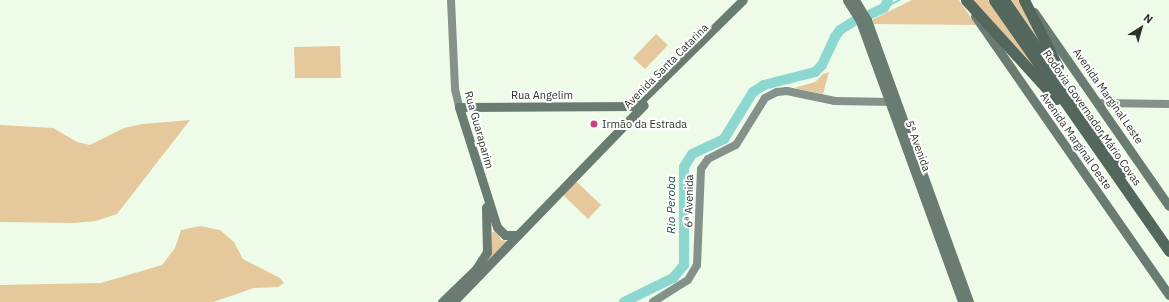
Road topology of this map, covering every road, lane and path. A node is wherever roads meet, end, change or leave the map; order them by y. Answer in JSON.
{"nodes":[{"id":1,"x":451,"y":0,"type":"edge"},
{"id":2,"x":743,"y":0,"type":"edge"},
{"id":3,"x":748,"y":0,"type":"edge"},
{"id":4,"x":847,"y":0,"type":"edge"},
{"id":5,"x":855,"y":0,"type":"edge"},
{"id":6,"x":965,"y":0,"type":"edge"},
{"id":7,"x":994,"y":0,"type":"edge"},
{"id":8,"x":1004,"y":0,"type":"edge"},
{"id":9,"x":1025,"y":0,"type":"edge"},
{"id":10,"x":893,"y":102,"type":"junction"},
{"id":11,"x":1098,"y":103,"type":"junction"},
{"id":12,"x":1169,"y":104,"type":"edge"},
{"id":13,"x":625,"y":107,"type":"joint"},
{"id":14,"x":459,"y":108,"type":"junction"},
{"id":15,"x":1082,"y":120,"type":"junction"},
{"id":16,"x":485,"y":193,"type":"junction"},
{"id":17,"x":1169,"y":206,"type":"edge"},
{"id":18,"x":517,"y":235,"type":"junction"},
{"id":19,"x":1169,"y":238,"type":"edge"},
{"id":20,"x":1169,"y":251,"type":"edge"},
{"id":21,"x":1169,"y":295,"type":"edge"},
{"id":22,"x":442,"y":302,"type":"edge"},
{"id":23,"x":453,"y":302,"type":"edge"},
{"id":24,"x":653,"y":302,"type":"edge"},
{"id":25,"x":962,"y":302,"type":"edge"},
{"id":26,"x":969,"y":302,"type":"edge"}],
"edges":[{"from":1,"to":14,"type":"street","name":"Rua Guaraparim"},
{"from":2,"to":13,"type":"main road","name":"Avenida Santa Catarina"},
{"from":3,"to":18,"type":"main road","name":"Avenida Santa Catarina"},
{"from":4,"to":10,"type":"main road","name":"5ª Avenida"},
{"from":5,"to":10,"type":"main road","name":"5ª Avenida"},
{"from":6,"to":15,"type":"highway"},
{"from":6,"to":21,"type":"main road","name":"Avenida Marginal Oeste"},
{"from":7,"to":15,"type":"highway","name":"Rodovia Governador Mário Covas"},
{"from":8,"to":15,"type":"highway","name":"Rodovia Governador Mário Covas"},
{"from":9,"to":11,"type":"main road","name":"Avenida Marginal Leste"},
{"from":9,"to":15,"type":"highway"},
{"from":10,"to":24,"type":"street","name":"6ª Avenida"},
{"from":10,"to":25,"type":"main road","name":"5ª Avenida"},
{"from":10,"to":26,"type":"main road","name":"5ª Avenida"},
{"from":11,"to":12,"type":"street"},
{"from":11,"to":17,"type":"main road","name":"Avenida Marginal Leste"},
{"from":13,"to":14,"type":"main road","name":"Rua Angelim"},
{"from":14,"to":16,"type":"main road","name":"Rua Guaraparim"},
{"from":15,"to":19,"type":"highway","name":"Rodovia Governador Mário Covas"},
{"from":15,"to":20,"type":"highway","name":"Rodovia Governador Mário Covas"},
{"from":16,"to":18,"type":"main road","name":"Rua Guaraparim"},
{"from":16,"to":22,"type":"main road","name":"Rua Guaraparim"},
{"from":18,"to":23,"type":"main road","name":"Avenida Santa Catarina"}]}
